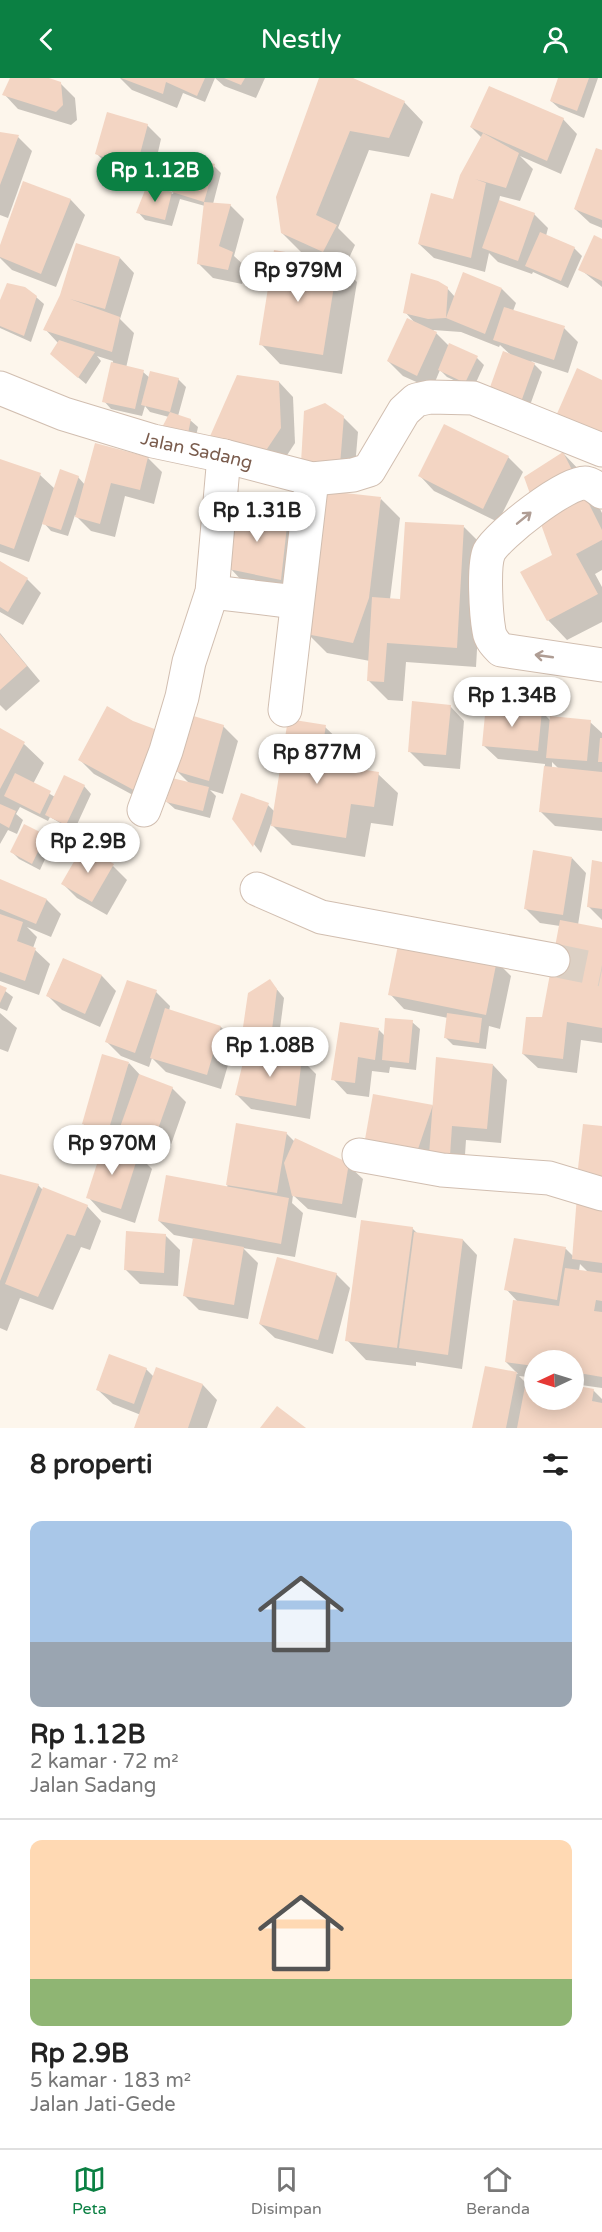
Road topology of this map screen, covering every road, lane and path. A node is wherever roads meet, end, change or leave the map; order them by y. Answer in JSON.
{"nodes":[{"id":1,"x":0,"y":388,"type":"edge"},
{"id":2,"x":602,"y":450,"type":"edge"},
{"id":3,"x":224,"y":456,"type":"junction"},
{"id":4,"x":312,"y":479,"type":"junction"},
{"id":5,"x":602,"y":492,"type":"edge"},
{"id":6,"x":212,"y":592,"type":"junction"},
{"id":7,"x":296,"y":602,"type":"junction"},
{"id":8,"x":602,"y":665,"type":"edge"},
{"id":9,"x":285,"y":710,"type":"dead end"},
{"id":10,"x":144,"y":810,"type":"dead end"},
{"id":11,"x":257,"y":889,"type":"dead end"},
{"id":12,"x":552,"y":960,"type":"tunnel mouth"},
{"id":13,"x":359,"y":1155,"type":"dead end"},
{"id":14,"x":602,"y":1194,"type":"edge"}],
"edges":[{"from":1,"to":3,"type":"street","name":"Jalan Sadang"},
{"from":2,"to":4,"type":"street","name":"Jalan Sadang"},
{"from":3,"to":4,"type":"street","name":"Jalan Sadang"},
{"from":3,"to":6,"type":"street"},
{"from":4,"to":7,"type":"street"},
{"from":8,"to":5,"type":"street","one_way":true},
{"from":6,"to":7,"type":"street"},
{"from":6,"to":10,"type":"street"},
{"from":7,"to":9,"type":"street"},
{"from":11,"to":12,"type":"street"},
{"from":13,"to":14,"type":"street"}]}
